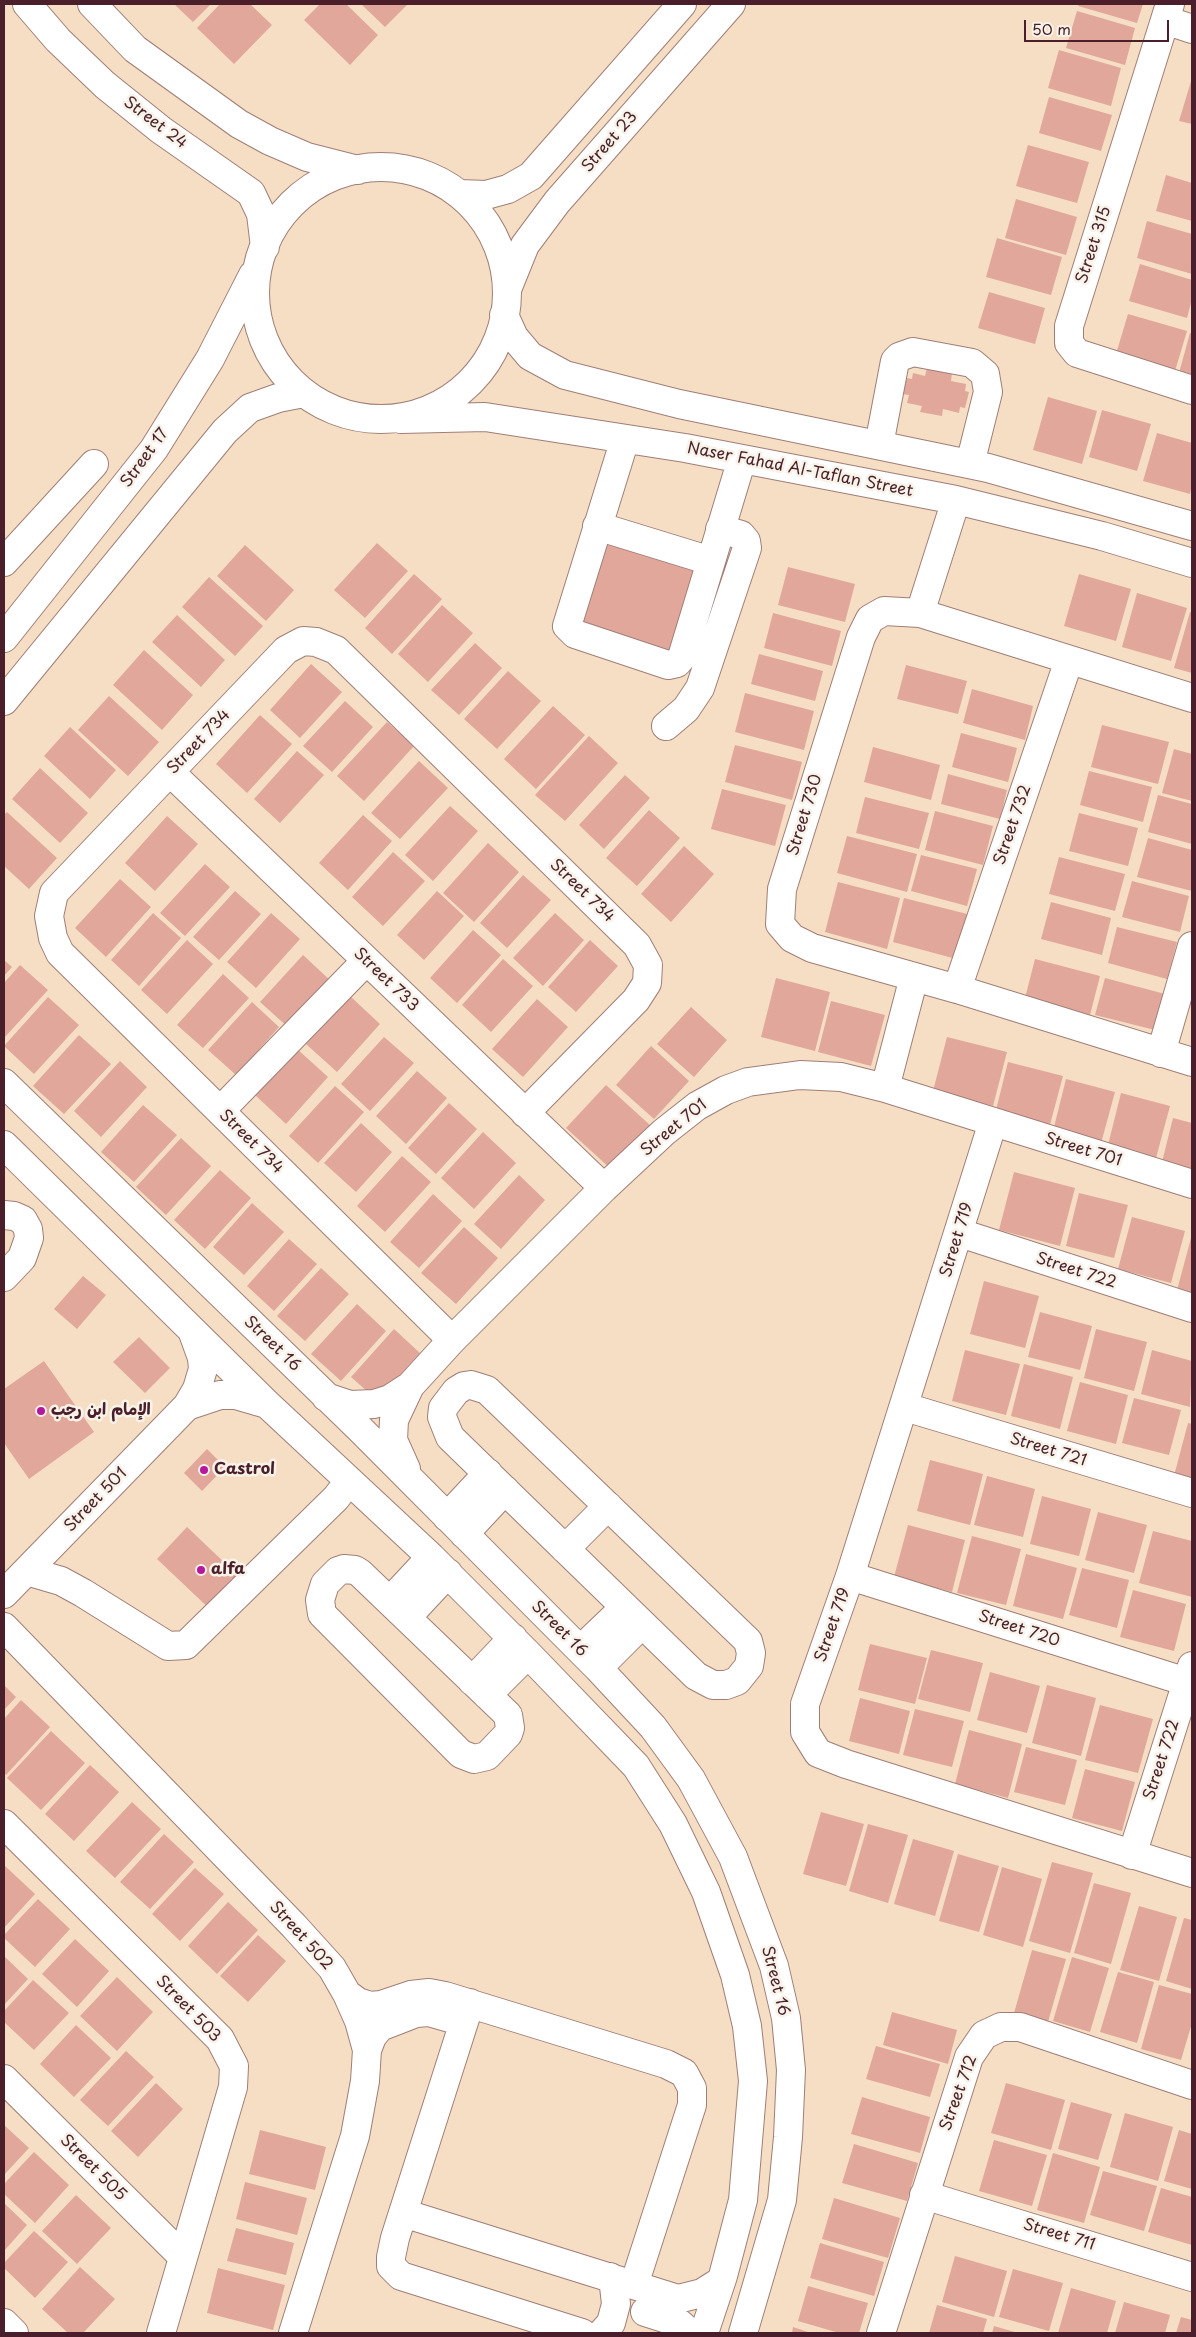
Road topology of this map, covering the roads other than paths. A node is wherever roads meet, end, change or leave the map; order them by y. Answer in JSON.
{"nodes":[{"id":1,"x":27,"y":4,"type":"edge"},
{"id":2,"x":92,"y":4,"type":"edge"},
{"id":3,"x":682,"y":4,"type":"edge"},
{"id":4,"x":732,"y":4,"type":"edge"},
{"id":5,"x":1168,"y":12,"type":"edge"},
{"id":6,"x":1192,"y":29,"type":"edge"},
{"id":7,"x":358,"y":170,"type":"junction"},
{"id":8,"x":460,"y":194,"type":"junction"},
{"id":9,"x":262,"y":255,"type":"junction"},
{"id":10,"x":505,"y":303,"type":"junction"},
{"id":11,"x":1192,"y":390,"type":"edge"},
{"id":12,"x":304,"y":393,"type":"junction"},
{"id":13,"x":401,"y":419,"type":"junction"},
{"id":14,"x":831,"y":435,"type":"junction"},
{"id":15,"x":625,"y":439,"type":"junction"},
{"id":16,"x":880,"y":445,"type":"junction"},
{"id":17,"x":684,"y":448,"type":"junction"},
{"id":18,"x":742,"y":459,"type":"junction"},
{"id":19,"x":94,"y":464,"type":"dead end"},
{"id":20,"x":970,"y":464,"type":"junction"},
{"id":21,"x":956,"y":500,"type":"junction"},
{"id":22,"x":597,"y":526,"type":"junction"},
{"id":23,"x":1192,"y":526,"type":"edge"},
{"id":24,"x":720,"y":529,"type":"junction"},
{"id":25,"x":711,"y":560,"type":"junction"},
{"id":26,"x":4,"y":562,"type":"edge"},
{"id":27,"x":1192,"y":563,"type":"edge"},
{"id":28,"x":920,"y":613,"type":"junction"},
{"id":29,"x":4,"y":638,"type":"edge"},
{"id":30,"x":1069,"y":660,"type":"junction"},
{"id":31,"x":1192,"y":698,"type":"edge"},
{"id":32,"x":4,"y":701,"type":"edge"},
{"id":33,"x":666,"y":726,"type":"dead end"},
{"id":34,"x":170,"y":772,"type":"junction"},
{"id":35,"x":1192,"y":946,"type":"edge"},
{"id":36,"x":366,"y":961,"type":"junction"},
{"id":37,"x":914,"y":976,"type":"junction"},
{"id":38,"x":957,"y":989,"type":"junction"},
{"id":39,"x":1161,"y":1053,"type":"junction"},
{"id":40,"x":1192,"y":1062,"type":"edge"},
{"id":41,"x":4,"y":1083,"type":"edge"},
{"id":42,"x":885,"y":1088,"type":"junction"},
{"id":43,"x":4,"y":1104,"type":"edge"},
{"id":44,"x":220,"y":1111,"type":"junction"},
{"id":45,"x":525,"y":1113,"type":"junction"},
{"id":46,"x":993,"y":1122,"type":"junction"},
{"id":47,"x":4,"y":1145,"type":"edge"},
{"id":48,"x":1192,"y":1184,"type":"edge"},
{"id":49,"x":604,"y":1188,"type":"junction"},
{"id":50,"x":50,"y":1190,"type":"junction"},
{"id":51,"x":13,"y":1217,"type":"edge"},
{"id":52,"x":960,"y":1233,"type":"junction"},
{"id":53,"x":158,"y":1234,"type":"junction"},
{"id":54,"x":4,"y":1277,"type":"edge"},
{"id":55,"x":1192,"y":1308,"type":"edge"},
{"id":56,"x":192,"y":1329,"type":"junction"},
{"id":57,"x":452,"y":1340,"type":"junction"},
{"id":58,"x":410,"y":1386,"type":"junction"},
{"id":59,"x":326,"y":1397,"type":"junction"},
{"id":60,"x":267,"y":1404,"type":"junction"},
{"id":61,"x":187,"y":1406,"type":"junction"},
{"id":62,"x":904,"y":1407,"type":"junction"},
{"id":63,"x":349,"y":1481,"type":"junction"},
{"id":64,"x":497,"y":1482,"type":"junction"},
{"id":65,"x":416,"y":1486,"type":"junction"},
{"id":66,"x":1192,"y":1492,"type":"edge"},
{"id":67,"x":608,"y":1506,"type":"junction"},
{"id":68,"x":455,"y":1525,"type":"junction"},
{"id":69,"x":565,"y":1549,"type":"junction"},
{"id":70,"x":439,"y":1565,"type":"junction"},
{"id":71,"x":27,"y":1571,"type":"junction"},
{"id":72,"x":850,"y":1576,"type":"junction"},
{"id":73,"x":4,"y":1594,"type":"edge"},
{"id":74,"x":399,"y":1609,"type":"junction"},
{"id":75,"x":633,"y":1615,"type":"junction"},
{"id":76,"x":4,"y":1628,"type":"edge"},
{"id":77,"x":520,"y":1646,"type":"junction"},
{"id":78,"x":589,"y":1659,"type":"junction"},
{"id":79,"x":1190,"y":1674,"type":"edge"},
{"id":80,"x":480,"y":1688,"type":"junction"},
{"id":81,"x":4,"y":1824,"type":"edge"},
{"id":82,"x":1132,"y":1855,"type":"junction"},
{"id":83,"x":1192,"y":1873,"type":"edge"},
{"id":84,"x":347,"y":1994,"type":"junction"},
{"id":85,"x":467,"y":2013,"type":"junction"},
{"id":86,"x":367,"y":2050,"type":"junction"},
{"id":87,"x":1190,"y":2076,"type":"edge"},
{"id":88,"x":4,"y":2079,"type":"edge"},
{"id":89,"x":924,"y":2195,"type":"junction"},
{"id":90,"x":403,"y":2213,"type":"junction"},
{"id":91,"x":183,"y":2257,"type":"junction"},
{"id":92,"x":1192,"y":2277,"type":"edge"},
{"id":93,"x":722,"y":2279,"type":"junction"},
{"id":94,"x":636,"y":2300,"type":"edge"},
{"id":95,"x":4,"y":2323,"type":"edge"},
{"id":96,"x":14,"y":2333,"type":"edge"},
{"id":97,"x":161,"y":2333,"type":"edge"},
{"id":98,"x":293,"y":2333,"type":"edge"},
{"id":99,"x":582,"y":2333,"type":"edge"},
{"id":100,"x":602,"y":2333,"type":"edge"},
{"id":101,"x":690,"y":2333,"type":"edge"},
{"id":102,"x":704,"y":2333,"type":"edge"},
{"id":103,"x":720,"y":2333,"type":"edge"},
{"id":104,"x":743,"y":2333,"type":"edge"},
{"id":105,"x":881,"y":2333,"type":"edge"}],
"edges":[{"from":1,"to":9,"type":"street","name":"Street 24"},
{"from":2,"to":7,"type":"street"},
{"from":3,"to":8,"type":"street"},
{"from":4,"to":10,"type":"street","name":"Street 23"},
{"from":5,"to":6,"type":"street","name":"Street 315"},
{"from":5,"to":11,"type":"street","name":"Street 315"},
{"from":7,"to":8,"type":"street"},
{"from":7,"to":9,"type":"street"},
{"from":8,"to":10,"type":"street"},
{"from":9,"to":12,"type":"street","name":"Naser Fahad Al-Taflan Street"},
{"from":9,"to":29,"type":"street","name":"Street 17"},
{"from":10,"to":13,"type":"street"},
{"from":10,"to":14,"type":"street"},
{"from":12,"to":13,"type":"street","name":"Naser Fahad Al-Taflan Street"},
{"from":12,"to":32,"type":"street"},
{"from":13,"to":15,"type":"street","name":"Naser Fahad Al-Taflan Street"},
{"from":14,"to":16,"type":"street"},
{"from":14,"to":17,"type":"street"},
{"from":15,"to":17,"type":"street","name":"Naser Fahad Al-Taflan Street"},
{"from":15,"to":22,"type":"street"},
{"from":16,"to":20,"type":"street"},
{"from":16,"to":20,"type":"street"},
{"from":17,"to":18,"type":"street","name":"Naser Fahad Al-Taflan Street"},
{"from":18,"to":21,"type":"street","name":"Naser Fahad Al-Taflan Street"},
{"from":18,"to":24,"type":"street"},
{"from":19,"to":26,"type":"street"},
{"from":20,"to":23,"type":"street"},
{"from":21,"to":27,"type":"street","name":"Naser Fahad Al-Taflan Street"},
{"from":21,"to":28,"type":"street"},
{"from":22,"to":25,"type":"street"},
{"from":22,"to":25,"type":"street"},
{"from":24,"to":25,"type":"street"},
{"from":24,"to":33,"type":"street"},
{"from":28,"to":30,"type":"street","name":"Street 730"},
{"from":28,"to":37,"type":"street","name":"Street 730"},
{"from":30,"to":31,"type":"street","name":"Street 730"},
{"from":30,"to":38,"type":"street","name":"Street 732"},
{"from":34,"to":36,"type":"street","name":"Street 733"},
{"from":34,"to":44,"type":"street","name":"Street 734"},
{"from":34,"to":45,"type":"street","name":"Street 734"},
{"from":35,"to":39,"type":"street"},
{"from":36,"to":44,"type":"street"},
{"from":36,"to":45,"type":"street","name":"Street 733"},
{"from":37,"to":38,"type":"street","name":"Street 730"},
{"from":37,"to":42,"type":"street"},
{"from":38,"to":39,"type":"street","name":"Street 730"},
{"from":39,"to":40,"type":"street","name":"Street 730"},
{"from":41,"to":53,"type":"street","name":"Street 16"},
{"from":42,"to":46,"type":"street","name":"Street 701"},
{"from":42,"to":49,"type":"street","name":"Street 701"},
{"from":43,"to":53,"type":"street"},
{"from":44,"to":57,"type":"street","name":"Street 734"},
{"from":45,"to":49,"type":"street","name":"Street 733"},
{"from":46,"to":48,"type":"street","name":"Street 701"},
{"from":46,"to":52,"type":"street","name":"Street 719"},
{"from":47,"to":50,"type":"street"},
{"from":49,"to":57,"type":"street","name":"Street 701"},
{"from":50,"to":51,"type":"street"},
{"from":50,"to":56,"type":"street"},
{"from":51,"to":54,"type":"street"},
{"from":52,"to":55,"type":"street","name":"Street 722"},
{"from":52,"to":62,"type":"street","name":"Street 719"},
{"from":53,"to":59,"type":"street","name":"Street 16"},
{"from":56,"to":60,"type":"street"},
{"from":56,"to":61,"type":"street","name":"Street 501"},
{"from":57,"to":58,"type":"street","name":"Street 701"},
{"from":58,"to":59,"type":"street","name":"Street 701"},
{"from":58,"to":65,"type":"street","name":"Street 701"},
{"from":59,"to":65,"type":"street","name":"Street 16"},
{"from":60,"to":61,"type":"street","name":"Street 501"},
{"from":60,"to":63,"type":"street"},
{"from":61,"to":71,"type":"street","name":"Street 501"},
{"from":62,"to":66,"type":"street","name":"Street 721"},
{"from":62,"to":72,"type":"street","name":"Street 719"},
{"from":63,"to":70,"type":"street"},
{"from":63,"to":71,"type":"street"},
{"from":64,"to":67,"type":"street"},
{"from":64,"to":68,"type":"street"},
{"from":64,"to":69,"type":"street"},
{"from":65,"to":68,"type":"street","name":"Street 16"},
{"from":67,"to":69,"type":"street"},
{"from":67,"to":75,"type":"street"},
{"from":68,"to":78,"type":"street","name":"Street 16"},
{"from":69,"to":75,"type":"street"},
{"from":70,"to":74,"type":"street"},
{"from":70,"to":77,"type":"street"},
{"from":71,"to":73,"type":"street","name":"Street 501"},
{"from":72,"to":79,"type":"street","name":"Street 720"},
{"from":72,"to":82,"type":"street","name":"Street 719"},
{"from":74,"to":80,"type":"street"},
{"from":74,"to":80,"type":"street"},
{"from":75,"to":78,"type":"street"},
{"from":76,"to":84,"type":"street","name":"Street 502"},
{"from":77,"to":80,"type":"street"},
{"from":77,"to":93,"type":"street"},
{"from":78,"to":104,"type":"street","name":"Street 16"},
{"from":79,"to":82,"type":"street","name":"Street 722"},
{"from":81,"to":91,"type":"street","name":"Street 503"},
{"from":82,"to":83,"type":"street","name":"Street 719"},
{"from":84,"to":85,"type":"street"},
{"from":84,"to":86,"type":"street","name":"Street 502"},
{"from":85,"to":86,"type":"street"},
{"from":85,"to":90,"type":"street"},
{"from":85,"to":94,"type":"street"},
{"from":86,"to":98,"type":"street","name":"Street 502"},
{"from":87,"to":89,"type":"street","name":"Street 712"},
{"from":88,"to":91,"type":"street","name":"Street 505"},
{"from":89,"to":92,"type":"street","name":"Street 711"},
{"from":89,"to":105,"type":"street","name":"Street 712"},
{"from":90,"to":94,"type":"street"},
{"from":90,"to":99,"type":"street"},
{"from":91,"to":97,"type":"street","name":"Street 503"},
{"from":93,"to":94,"type":"street"},
{"from":93,"to":102,"type":"street"},
{"from":93,"to":103,"type":"street"},
{"from":94,"to":100,"type":"street"},
{"from":94,"to":101,"type":"street"},
{"from":95,"to":96,"type":"street"}]}
